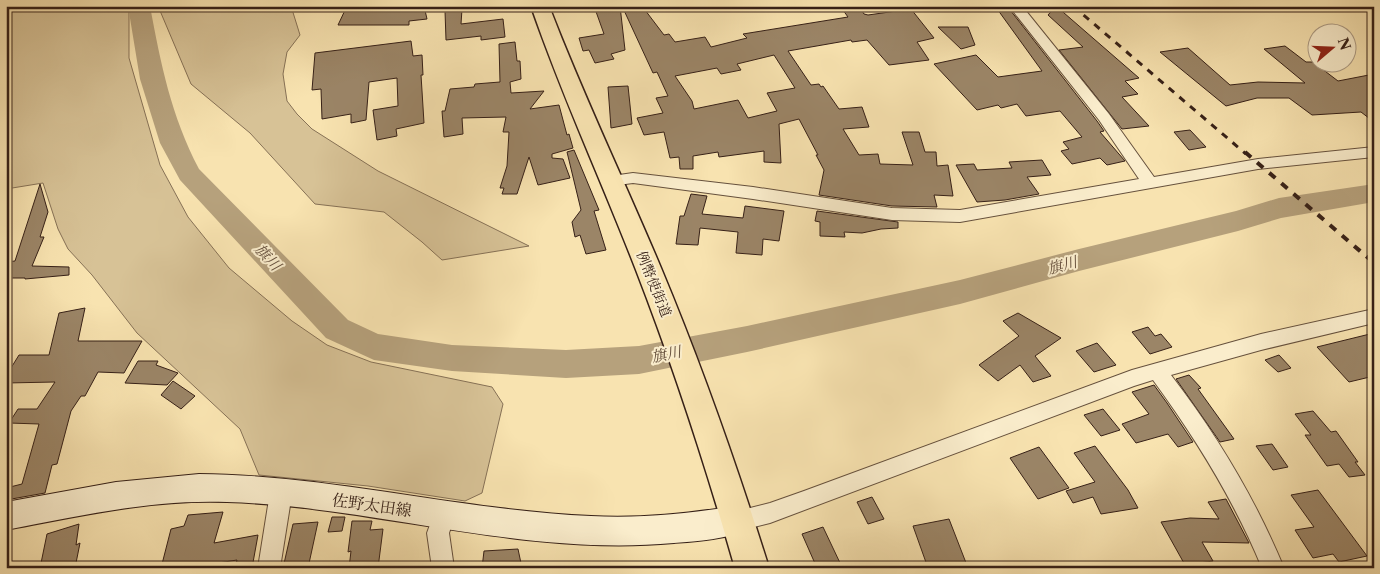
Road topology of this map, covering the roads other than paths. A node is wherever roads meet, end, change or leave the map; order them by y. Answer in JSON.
{"nodes":[{"id":1,"x":540,"y":6,"type":"edge"},
{"id":2,"x":1015,"y":6,"type":"edge"},
{"id":3,"x":1374,"y":152,"type":"edge"},
{"id":4,"x":610,"y":181,"type":"junction"},
{"id":5,"x":1150,"y":183,"type":"junction"},
{"id":6,"x":1374,"y":316,"type":"edge"},
{"id":7,"x":1157,"y":371,"type":"junction"},
{"id":8,"x":281,"y":493,"type":"junction"},
{"id":9,"x":733,"y":506,"type":"junction"},
{"id":10,"x":444,"y":515,"type":"junction"},
{"id":11,"x":6,"y":516,"type":"edge"},
{"id":12,"x":269,"y":568,"type":"edge"},
{"id":13,"x":443,"y":568,"type":"edge"},
{"id":14,"x":752,"y":568,"type":"edge"},
{"id":15,"x":1273,"y":568,"type":"edge"}],
"edges":[{"from":1,"to":4,"type":"main road","name":"例幣使街道"},
{"from":2,"to":5,"type":"street"},
{"from":3,"to":5,"type":"street"},
{"from":4,"to":5,"type":"street"},
{"from":4,"to":9,"type":"main road","name":"例幣使街道"},
{"from":6,"to":7,"type":"street"},
{"from":7,"to":9,"type":"street"},
{"from":7,"to":15,"type":"street"},
{"from":8,"to":10,"type":"main road","name":"佐野太田線"},
{"from":8,"to":11,"type":"main road","name":"佐野太田線"},
{"from":8,"to":12,"type":"street"},
{"from":9,"to":10,"type":"main road","name":"佐野太田線"},
{"from":9,"to":14,"type":"main road","name":"例幣使街道"},
{"from":10,"to":13,"type":"street"}]}
